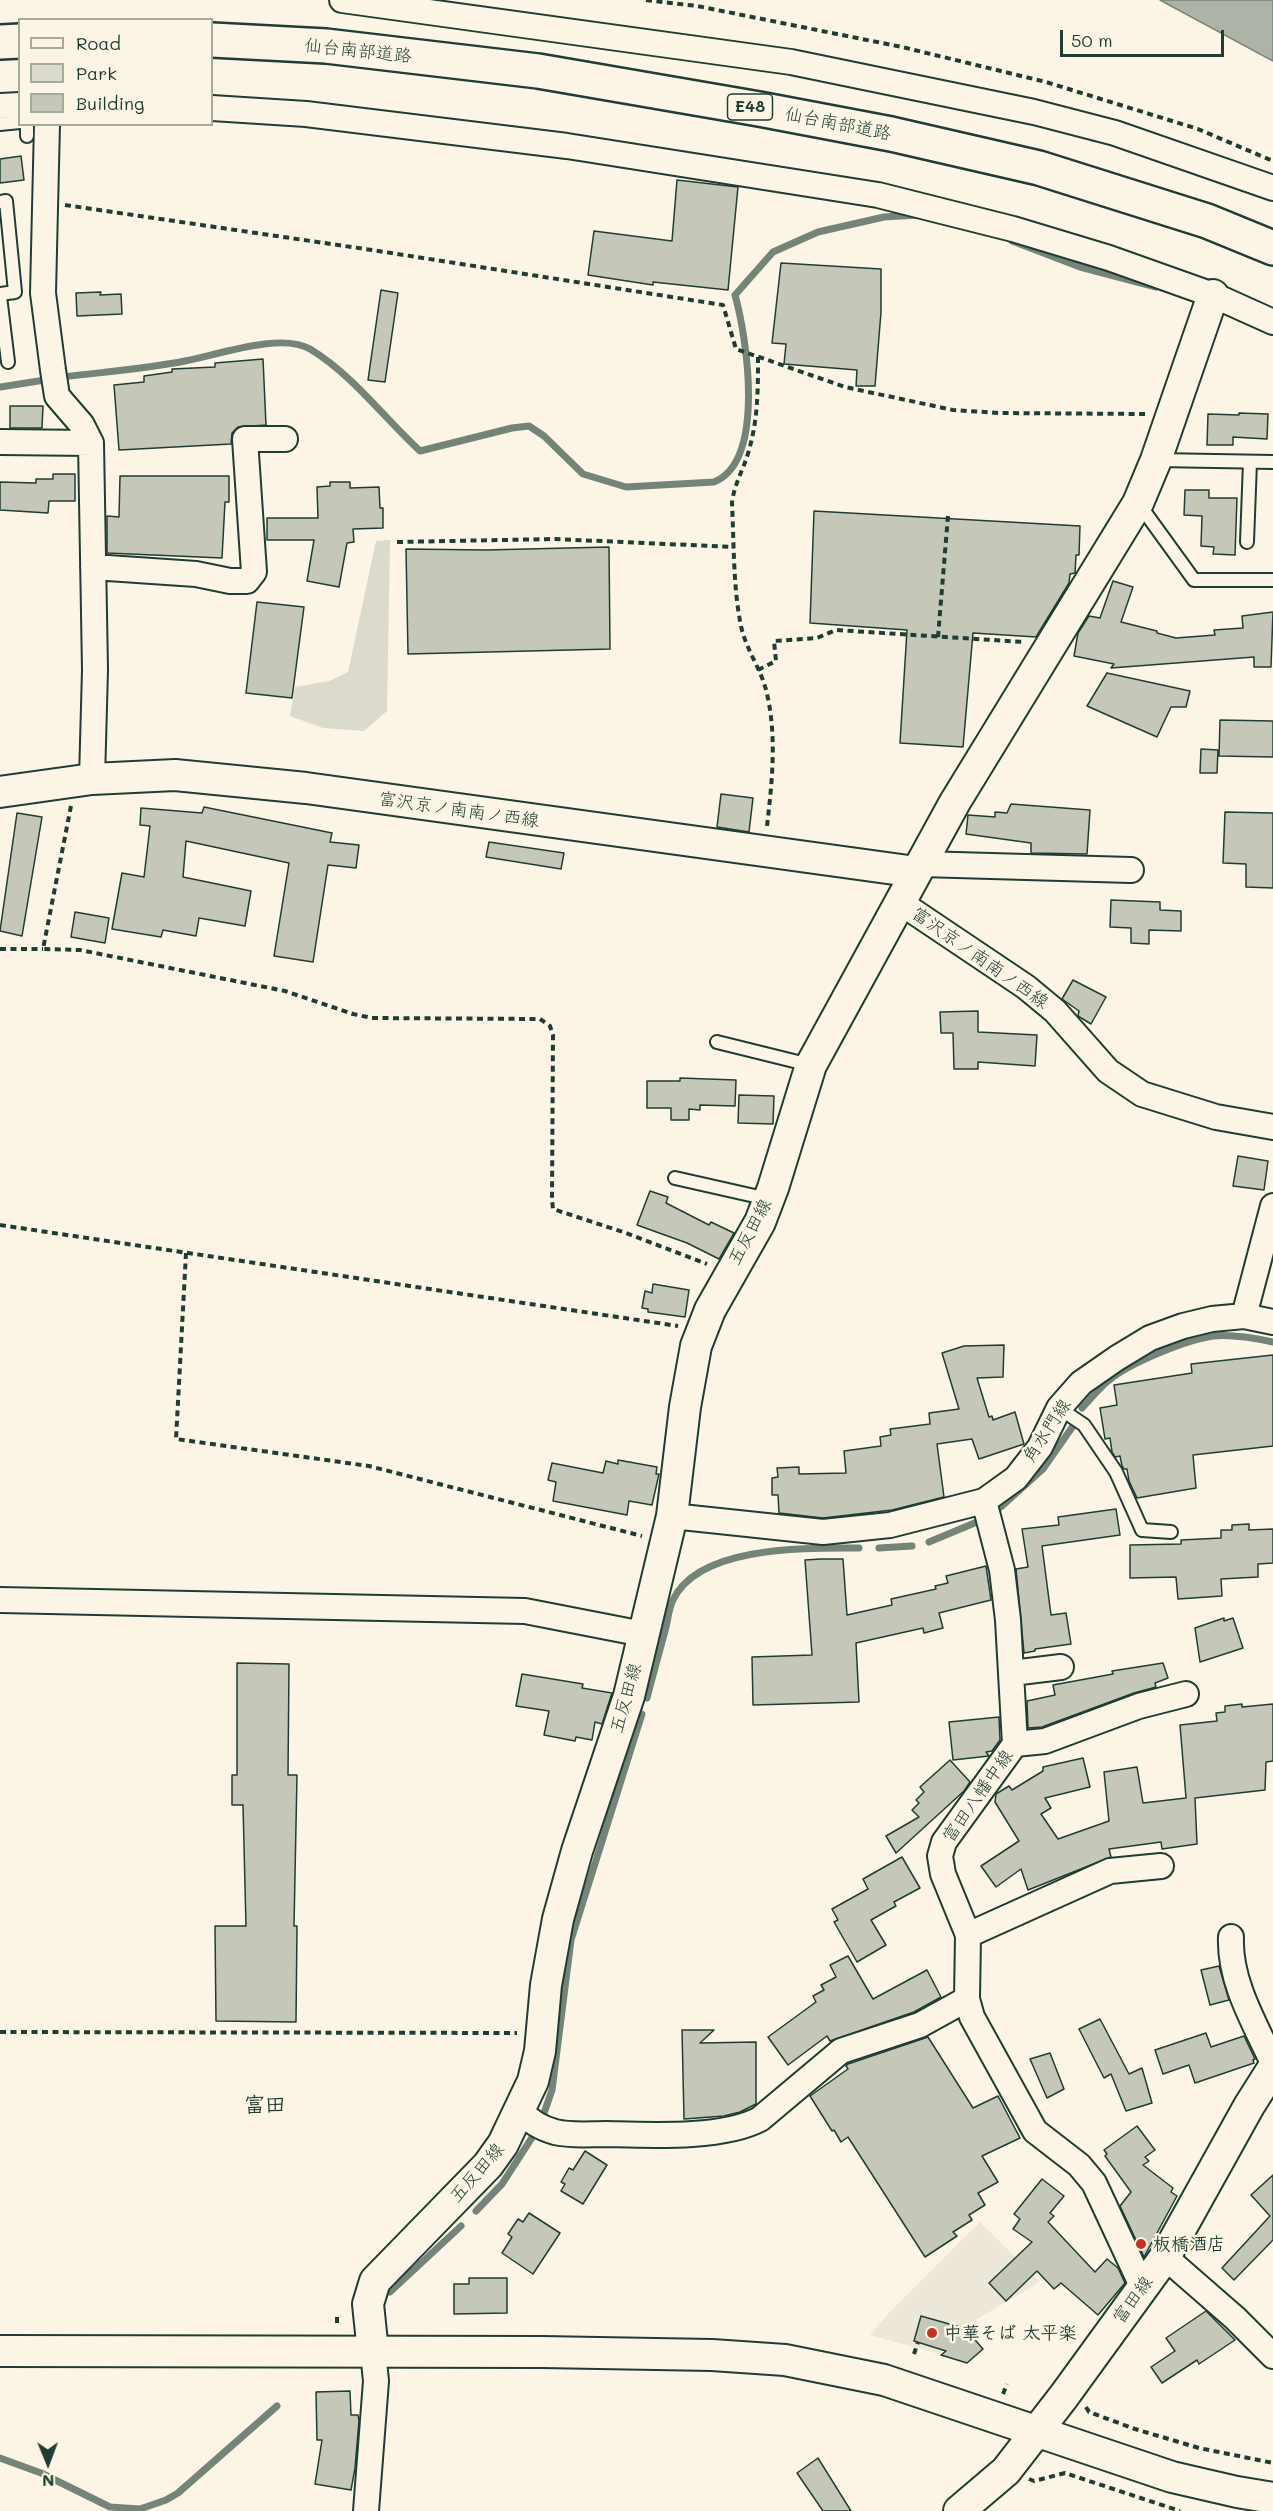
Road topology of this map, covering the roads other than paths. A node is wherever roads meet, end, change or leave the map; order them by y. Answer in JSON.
{"nodes":[{"id":1,"x":342,"y":0,"type":"edge"},
{"id":2,"x":213,"y":40,"type":"edge"},
{"id":3,"x":18,"y":41,"type":"edge"},
{"id":4,"x":0,"y":42,"type":"edge"},
{"id":5,"x":18,"y":105,"type":"edge"},
{"id":6,"x":0,"y":106,"type":"edge"},
{"id":7,"x":213,"y":108,"type":"edge"},
{"id":8,"x":18,"y":122,"type":"edge"},
{"id":9,"x":0,"y":124,"type":"edge"},
{"id":10,"x":34,"y":128,"type":"edge"},
{"id":11,"x":1273,"y":188,"type":"edge"},
{"id":12,"x":0,"y":202,"type":"edge"},
{"id":13,"x":1273,"y":248,"type":"edge"},
{"id":14,"x":0,"y":295,"type":"edge"},
{"id":15,"x":1214,"y":295,"type":"junction"},
{"id":16,"x":1273,"y":322,"type":"edge"},
{"id":17,"x":8,"y":362,"type":"dead end"},
{"id":18,"x":285,"y":439,"type":"dead end"},
{"id":19,"x":0,"y":442,"type":"edge"},
{"id":20,"x":91,"y":443,"type":"junction"},
{"id":21,"x":1156,"y":460,"type":"junction"},
{"id":22,"x":1250,"y":462,"type":"junction"},
{"id":23,"x":1273,"y":462,"type":"edge"},
{"id":24,"x":1138,"y":503,"type":"junction"},
{"id":25,"x":1247,"y":542,"type":"dead end"},
{"id":26,"x":93,"y":567,"type":"junction"},
{"id":27,"x":1273,"y":580,"type":"edge"},
{"id":28,"x":84,"y":780,"type":"junction"},
{"id":29,"x":0,"y":792,"type":"edge"},
{"id":30,"x":918,"y":868,"type":"junction"},
{"id":31,"x":1131,"y":870,"type":"dead end"},
{"id":32,"x":901,"y":903,"type":"junction"},
{"id":33,"x":717,"y":1042,"type":"dead end"},
{"id":34,"x":812,"y":1065,"type":"junction"},
{"id":35,"x":1273,"y":1127,"type":"edge"},
{"id":36,"x":675,"y":1178,"type":"dead end"},
{"id":37,"x":768,"y":1199,"type":"junction"},
{"id":38,"x":1273,"y":1206,"type":"edge"},
{"id":39,"x":1244,"y":1316,"type":"junction"},
{"id":40,"x":1273,"y":1322,"type":"edge"},
{"id":41,"x":1059,"y":1408,"type":"junction"},
{"id":42,"x":984,"y":1501,"type":"junction"},
{"id":43,"x":669,"y":1529,"type":"junction"},
{"id":44,"x":1171,"y":1532,"type":"dead end"},
{"id":45,"x":0,"y":1599,"type":"edge"},
{"id":46,"x":643,"y":1634,"type":"junction"},
{"id":47,"x":1061,"y":1667,"type":"dead end"},
{"id":48,"x":1012,"y":1673,"type":"junction"},
{"id":49,"x":1186,"y":1694,"type":"dead end"},
{"id":50,"x":1015,"y":1744,"type":"junction"},
{"id":51,"x":1161,"y":1866,"type":"dead end"},
{"id":52,"x":968,"y":1935,"type":"junction"},
{"id":53,"x":1231,"y":1937,"type":"dead end"},
{"id":54,"x":967,"y":1999,"type":"junction"},
{"id":55,"x":1273,"y":2063,"type":"edge"},
{"id":56,"x":1273,"y":2068,"type":"edge"},
{"id":57,"x":521,"y":2111,"type":"junction"},
{"id":58,"x":1166,"y":2257,"type":"junction"},
{"id":59,"x":1142,"y":2286,"type":"junction"},
{"id":60,"x":0,"y":2351,"type":"edge"},
{"id":61,"x":373,"y":2352,"type":"junction"},
{"id":62,"x":1273,"y":2356,"type":"edge"},
{"id":63,"x":1036,"y":2431,"type":"junction"},
{"id":64,"x":1273,"y":2498,"type":"edge"},
{"id":65,"x":366,"y":2511,"type":"edge"},
{"id":66,"x":959,"y":2511,"type":"edge"}],
"edges":[{"from":1,"to":11,"type":"street"},
{"from":2,"to":13,"type":"highway","name":"仙台南部道路","number":"E48"},
{"from":3,"to":4,"type":"highway"},
{"from":5,"to":6,"type":"street"},
{"from":7,"to":15,"type":"street"},
{"from":8,"to":9,"type":"lane"},
{"from":10,"to":20,"type":"street"},
{"from":12,"to":14,"type":"lane"},
{"from":14,"to":17,"type":"lane"},
{"from":15,"to":16,"type":"street"},
{"from":15,"to":21,"type":"street","name":"五反田線"},
{"from":18,"to":26,"type":"street"},
{"from":19,"to":20,"type":"street"},
{"from":20,"to":26,"type":"street"},
{"from":21,"to":22,"type":"lane"},
{"from":21,"to":24,"type":"street","name":"五反田線"},
{"from":22,"to":23,"type":"lane"},
{"from":22,"to":25,"type":"lane"},
{"from":24,"to":27,"type":"lane"},
{"from":24,"to":30,"type":"street","name":"五反田線"},
{"from":26,"to":28,"type":"street"},
{"from":28,"to":29,"type":"street","name":"富沢京ノ南南ノ西線"},
{"from":28,"to":30,"type":"street","name":"富沢京ノ南南ノ西線"},
{"from":30,"to":31,"type":"street"},
{"from":30,"to":32,"type":"street","name":"五反田線"},
{"from":32,"to":34,"type":"street","name":"五反田線"},
{"from":32,"to":35,"type":"street","name":"富沢京ノ南南ノ西線"},
{"from":33,"to":34,"type":"lane"},
{"from":34,"to":37,"type":"street","name":"五反田線"},
{"from":36,"to":37,"type":"lane"},
{"from":37,"to":43,"type":"street","name":"五反田線"},
{"from":38,"to":39,"type":"street"},
{"from":39,"to":40,"type":"street","name":"角水門線"},
{"from":39,"to":41,"type":"street","name":"角水門線"},
{"from":41,"to":42,"type":"street","name":"角水門線"},
{"from":41,"to":44,"type":"lane"},
{"from":42,"to":43,"type":"street","name":"角水門線"},
{"from":42,"to":48,"type":"street","name":"富田八幡中線"},
{"from":43,"to":46,"type":"street","name":"五反田線"},
{"from":45,"to":46,"type":"street"},
{"from":46,"to":57,"type":"street","name":"五反田線"},
{"from":47,"to":48,"type":"street"},
{"from":48,"to":50,"type":"street","name":"富田八幡中線"},
{"from":49,"to":50,"type":"street"},
{"from":50,"to":52,"type":"street","name":"富田八幡中線"},
{"from":51,"to":52,"type":"street"},
{"from":52,"to":54,"type":"street","name":"富田八幡中線"},
{"from":53,"to":55,"type":"street"},
{"from":54,"to":57,"type":"street"},
{"from":54,"to":59,"type":"street","name":"富田八幡中線"},
{"from":56,"to":58,"type":"street","name":"富田線"},
{"from":57,"to":61,"type":"street","name":"五反田線"},
{"from":58,"to":59,"type":"street","name":"富田線"},
{"from":58,"to":62,"type":"street"},
{"from":59,"to":63,"type":"street","name":"富田線"},
{"from":60,"to":61,"type":"street"},
{"from":61,"to":63,"type":"street"},
{"from":61,"to":65,"type":"street","name":"五反田線"},
{"from":63,"to":64,"type":"street"},
{"from":63,"to":66,"type":"street","name":"富田線"}]}
